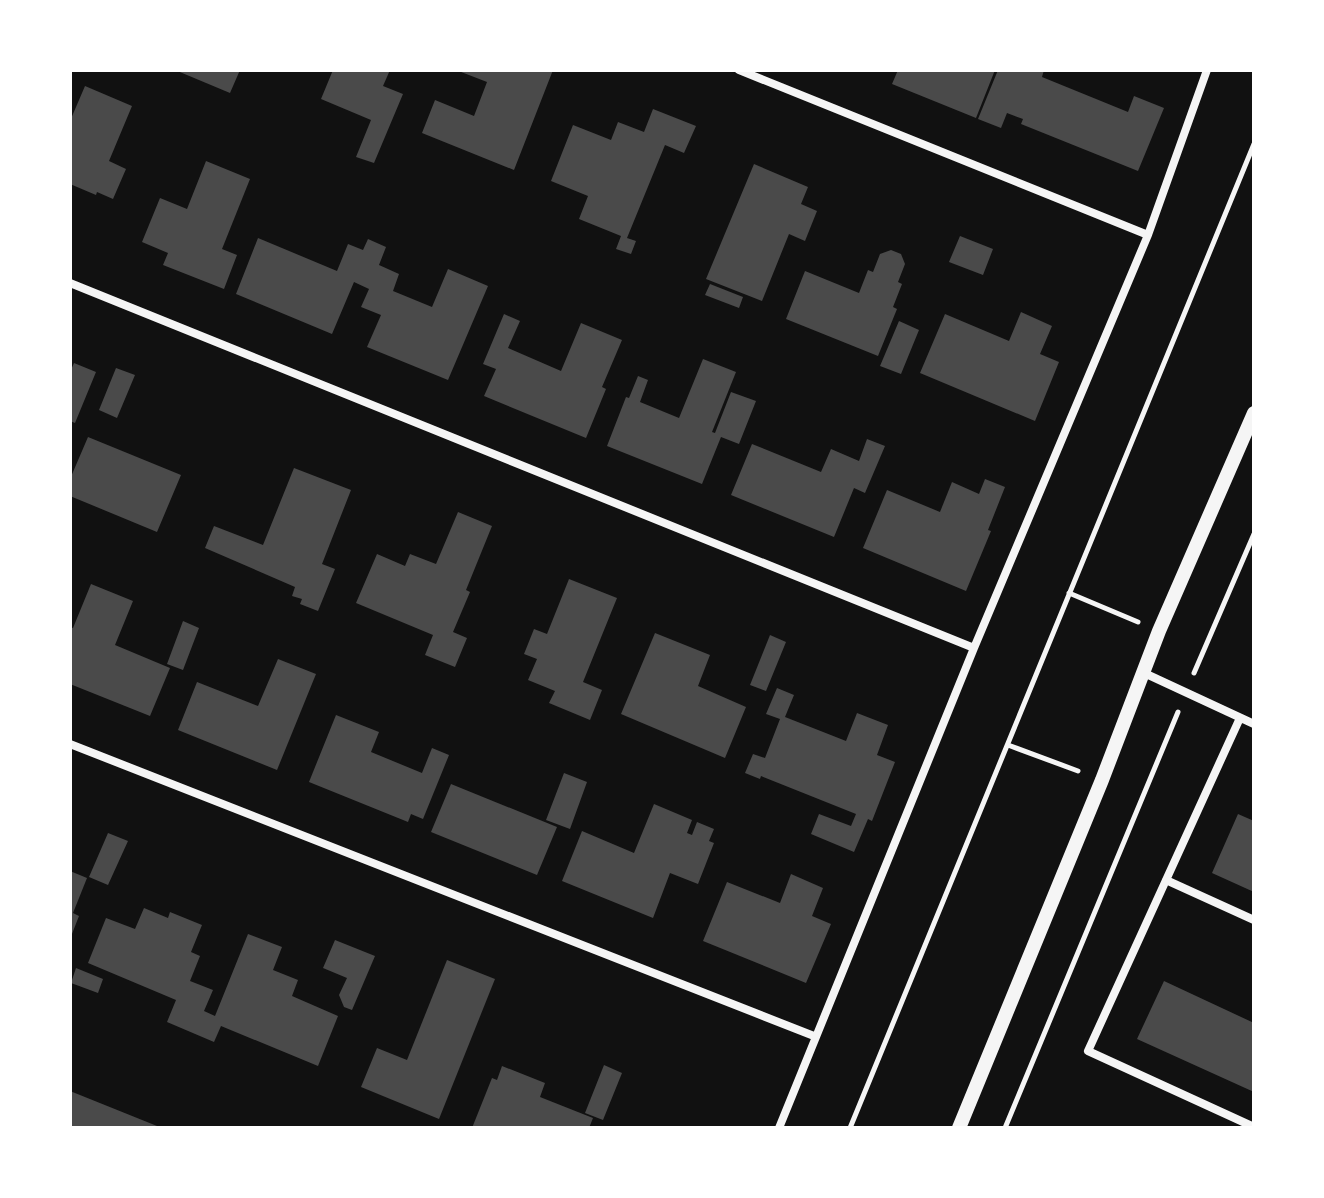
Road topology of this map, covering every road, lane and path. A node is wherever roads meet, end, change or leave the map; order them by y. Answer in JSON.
{"nodes":[{"id":1,"x":739,"y":70,"type":"edge"},
{"id":2,"x":1207,"y":70,"type":"edge"},
{"id":3,"x":1254,"y":144,"type":"edge"},
{"id":4,"x":1148,"y":235,"type":"junction"},
{"id":5,"x":70,"y":283,"type":"edge"},
{"id":6,"x":1254,"y":413,"type":"edge"},
{"id":7,"x":1254,"y":534,"type":"edge"},
{"id":8,"x":1069,"y":593,"type":"junction"},
{"id":9,"x":1159,"y":631,"type":"junction"},
{"id":10,"x":974,"y":648,"type":"junction"},
{"id":11,"x":1142,"y":672,"type":"junction"},
{"id":12,"x":1186,"y":693,"type":"junction"},
{"id":13,"x":1240,"y":718,"type":"junction"},
{"id":14,"x":1254,"y":724,"type":"edge"},
{"id":15,"x":70,"y":744,"type":"edge"},
{"id":16,"x":1008,"y":745,"type":"junction"},
{"id":17,"x":1102,"y":780,"type":"junction"},
{"id":18,"x":1166,"y":880,"type":"junction"},
{"id":19,"x":1254,"y":920,"type":"edge"},
{"id":20,"x":814,"y":1036,"type":"junction"},
{"id":21,"x":1254,"y":1127,"type":"edge"},
{"id":22,"x":779,"y":1128,"type":"edge"},
{"id":23,"x":850,"y":1128,"type":"edge"},
{"id":24,"x":959,"y":1128,"type":"edge"},
{"id":25,"x":1005,"y":1128,"type":"edge"}],
"edges":[{"from":1,"to":4,"type":"street"},
{"from":2,"to":4,"type":"street"},
{"from":3,"to":8,"type":"path"},
{"from":4,"to":10,"type":"street"},
{"from":5,"to":10,"type":"street"},
{"from":6,"to":9,"type":"street"},
{"from":7,"to":12,"type":"path"},
{"from":8,"to":9,"type":"path"},
{"from":8,"to":16,"type":"path"},
{"from":9,"to":11,"type":"street"},
{"from":10,"to":20,"type":"street"},
{"from":11,"to":12,"type":"street"},
{"from":11,"to":17,"type":"street"},
{"from":12,"to":13,"type":"street"},
{"from":12,"to":25,"type":"path"},
{"from":13,"to":14,"type":"street"},
{"from":13,"to":18,"type":"street"},
{"from":15,"to":20,"type":"street"},
{"from":16,"to":17,"type":"path"},
{"from":16,"to":23,"type":"path"},
{"from":17,"to":24,"type":"street"},
{"from":18,"to":19,"type":"street"},
{"from":18,"to":21,"type":"street"},
{"from":20,"to":22,"type":"street"}]}
